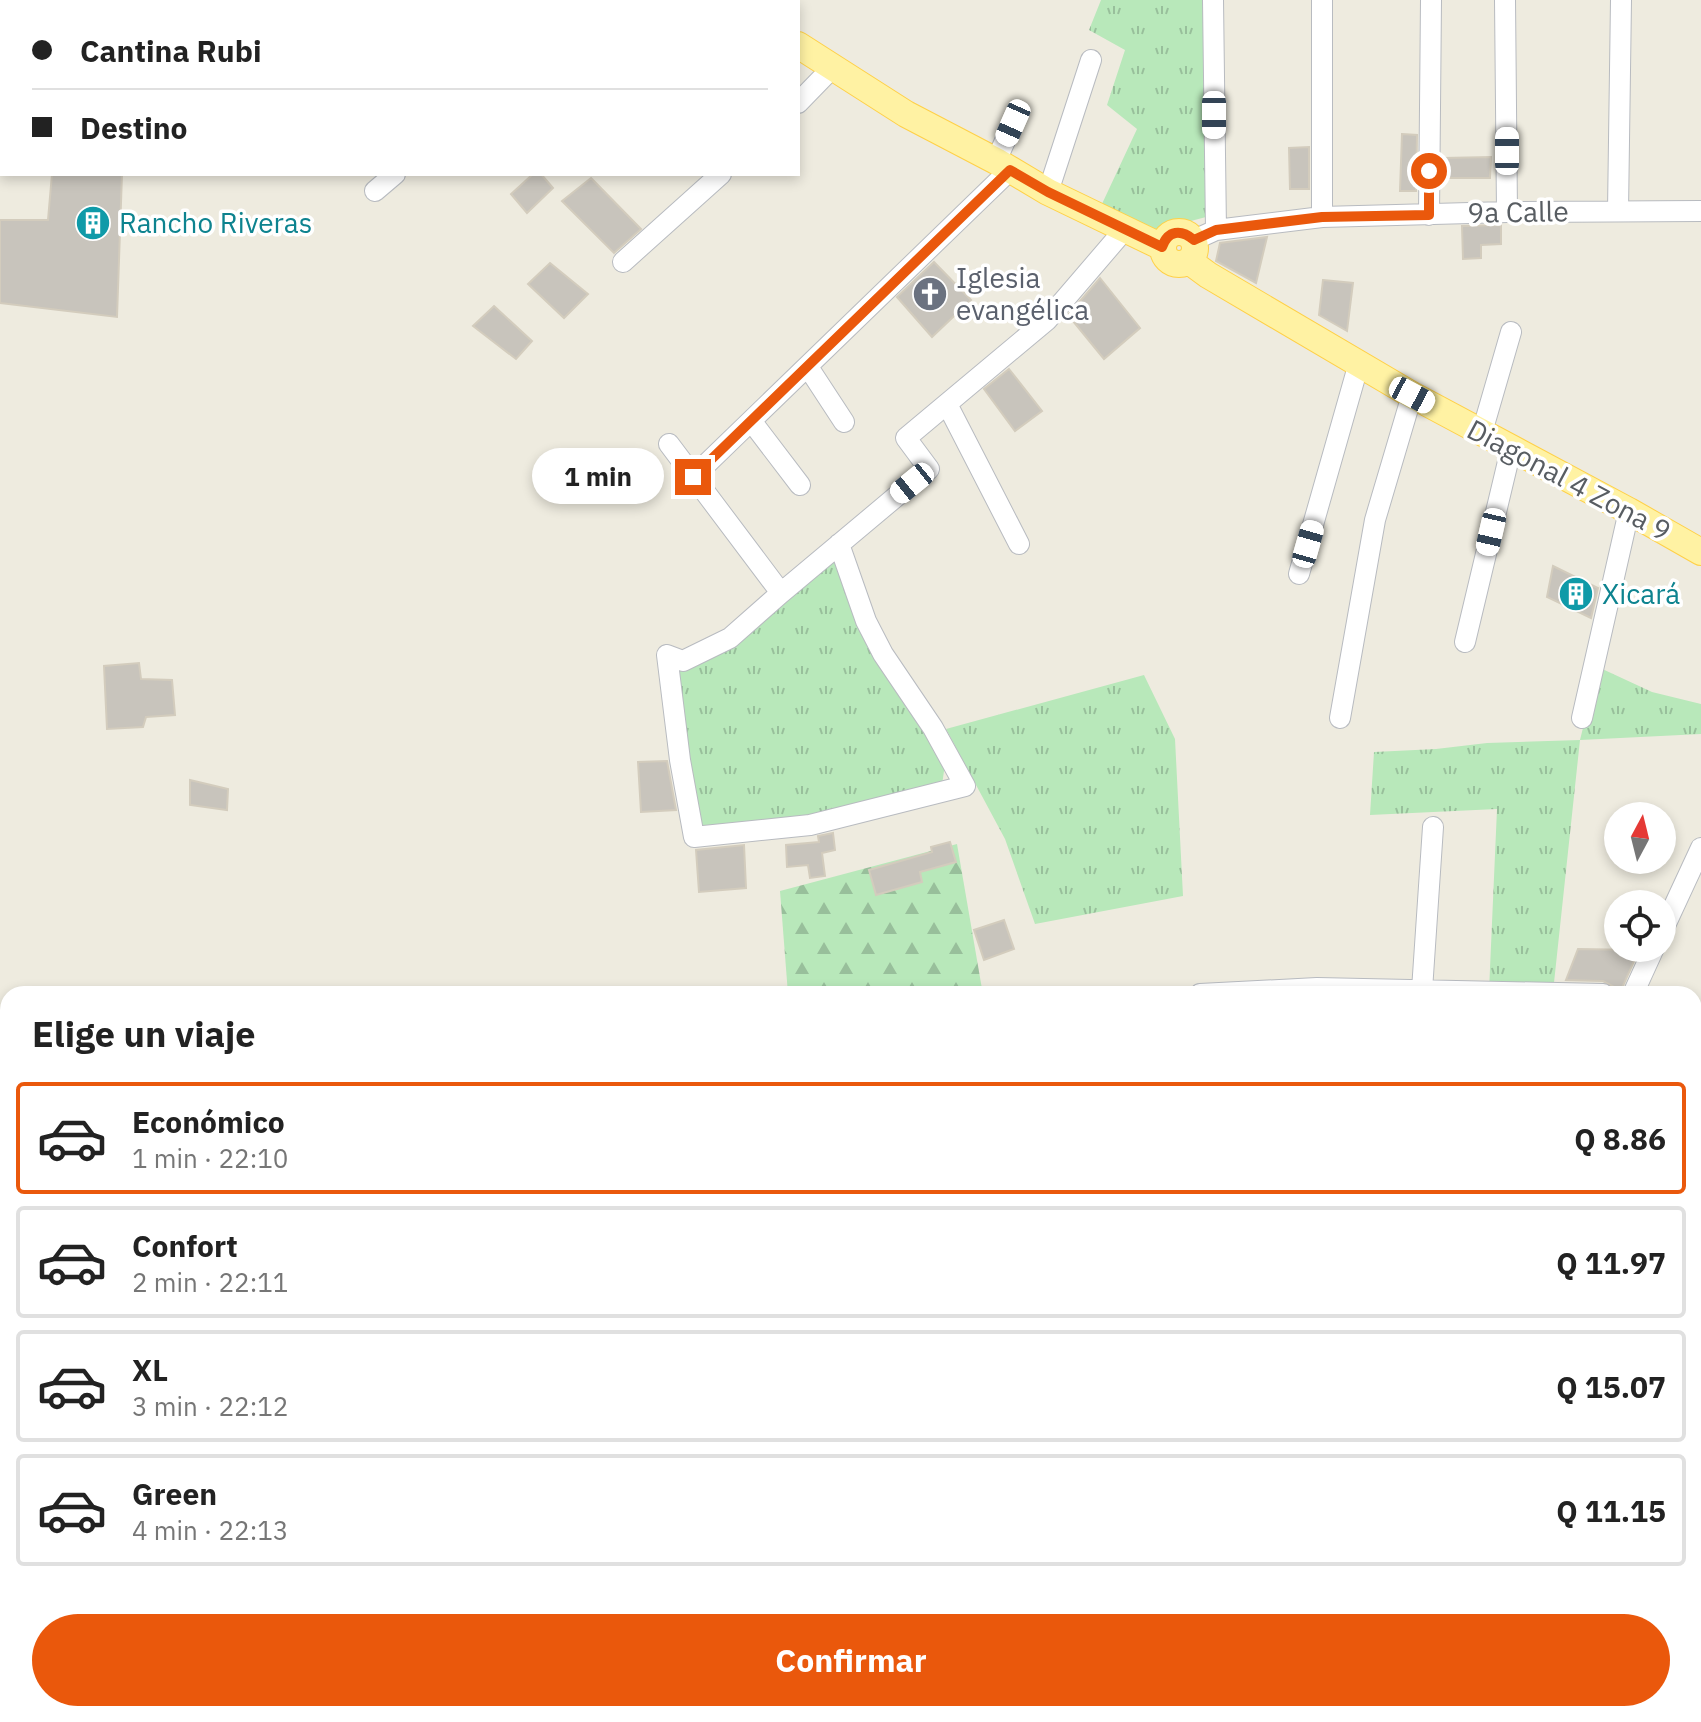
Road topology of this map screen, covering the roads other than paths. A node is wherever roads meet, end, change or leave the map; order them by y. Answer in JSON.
{"nodes":[{"id":1,"x":1213,"y":0,"type":"edge"},
{"id":2,"x":1322,"y":0,"type":"edge"},
{"id":3,"x":1431,"y":0,"type":"edge"},
{"id":4,"x":1505,"y":0,"type":"edge"},
{"id":5,"x":1621,"y":0,"type":"edge"},
{"id":6,"x":800,"y":46,"type":"edge"},
{"id":7,"x":1091,"y":60,"type":"dead end"},
{"id":8,"x":833,"y":67,"type":"junction"},
{"id":9,"x":800,"y":101,"type":"edge"},
{"id":10,"x":1013,"y":123,"type":"dead end"},
{"id":11,"x":1003,"y":165,"type":"junction"},
{"id":12,"x":393,"y":176,"type":"edge"},
{"id":13,"x":719,"y":176,"type":"edge"},
{"id":14,"x":375,"y":191,"type":"dead end"},
{"id":15,"x":1048,"y":192,"type":"junction"},
{"id":16,"x":1618,"y":211,"type":"junction"},
{"id":17,"x":1701,"y":211,"type":"edge"},
{"id":18,"x":1507,"y":212,"type":"junction"},
{"id":19,"x":1429,"y":215,"type":"junction"},
{"id":20,"x":1322,"y":217,"type":"junction"},
{"id":21,"x":1125,"y":229,"type":"junction"},
{"id":22,"x":1200,"y":244,"type":"junction"},
{"id":23,"x":623,"y":262,"type":"dead end"},
{"id":24,"x":1511,"y":332,"type":"dead end"},
{"id":25,"x":1359,"y":363,"type":"junction"},
{"id":26,"x":808,"y":367,"type":"junction"},
{"id":27,"x":1412,"y":395,"type":"junction"},
{"id":28,"x":947,"y":404,"type":"junction"},
{"id":29,"x":752,"y":422,"type":"junction"},
{"id":30,"x":844,"y":422,"type":"dead end"},
{"id":31,"x":1482,"y":432,"type":"junction"},
{"id":32,"x":669,"y":444,"type":"dead end"},
{"id":33,"x":1511,"y":449,"type":"junction"},
{"id":34,"x":693,"y":477,"type":"junction"},
{"id":35,"x":800,"y":485,"type":"dead end"},
{"id":36,"x":1629,"y":511,"type":"junction"},
{"id":37,"x":839,"y":544,"type":"junction"},
{"id":38,"x":1019,"y":544,"type":"dead end"},
{"id":39,"x":1701,"y":552,"type":"edge"},
{"id":40,"x":1299,"y":574,"type":"dead end"},
{"id":41,"x":781,"y":593,"type":"junction"},
{"id":42,"x":1465,"y":642,"type":"dead end"},
{"id":43,"x":1340,"y":718,"type":"dead end"},
{"id":44,"x":1582,"y":718,"type":"dead end"},
{"id":45,"x":1433,"y":827,"type":"dead end"},
{"id":46,"x":1701,"y":848,"type":"edge"},
{"id":47,"x":1676,"y":902,"type":"edge"},
{"id":48,"x":1648,"y":962,"type":"edge"},
{"id":49,"x":1422,"y":986,"type":"edge"},
{"id":50,"x":1637,"y":986,"type":"edge"}],
"edges":[{"from":1,"to":22,"type":"street"},
{"from":2,"to":20,"type":"street"},
{"from":3,"to":19,"type":"street"},
{"from":4,"to":18,"type":"street"},
{"from":5,"to":16,"type":"street"},
{"from":6,"to":8,"type":"main road"},
{"from":7,"to":15,"type":"street"},
{"from":8,"to":9,"type":"street"},
{"from":8,"to":11,"type":"main road"},
{"from":10,"to":11,"type":"street"},
{"from":11,"to":15,"type":"main road"},
{"from":11,"to":26,"type":"street"},
{"from":12,"to":14,"type":"street"},
{"from":13,"to":23,"type":"street"},
{"from":15,"to":21,"type":"main road"},
{"from":16,"to":17,"type":"street","name":"9a Calle"},
{"from":16,"to":18,"type":"street","name":"9a Calle"},
{"from":18,"to":19,"type":"street","name":"9a Calle"},
{"from":19,"to":20,"type":"street","name":"9a Calle"},
{"from":20,"to":22,"type":"street","name":"9a Calle"},
{"from":21,"to":22,"type":"main road","name":"Diagonal 4 Zona 9"},
{"from":21,"to":28,"type":"street"},
{"from":22,"to":25,"type":"main road","name":"Diagonal 4 Zona 9"},
{"from":24,"to":31,"type":"street"},
{"from":25,"to":27,"type":"main road","name":"Diagonal 4 Zona 9"},
{"from":25,"to":40,"type":"street"},
{"from":26,"to":29,"type":"street"},
{"from":26,"to":30,"type":"street"},
{"from":27,"to":31,"type":"main road","name":"Diagonal 4 Zona 9"},
{"from":27,"to":43,"type":"street"},
{"from":28,"to":37,"type":"street"},
{"from":28,"to":38,"type":"street"},
{"from":29,"to":34,"type":"street"},
{"from":29,"to":35,"type":"street"},
{"from":31,"to":33,"type":"main road","name":"Diagonal 4 Zona 9"},
{"from":32,"to":34,"type":"street"},
{"from":33,"to":36,"type":"main road","name":"Diagonal 4 Zona 9"},
{"from":33,"to":42,"type":"street"},
{"from":34,"to":41,"type":"street"},
{"from":36,"to":39,"type":"main road","name":"Diagonal 4 Zona 9"},
{"from":36,"to":44,"type":"street"},
{"from":37,"to":41,"type":"street"},
{"from":37,"to":41,"type":"street"},
{"from":45,"to":49,"type":"street"},
{"from":46,"to":47,"type":"street"},
{"from":48,"to":50,"type":"street"}]}
